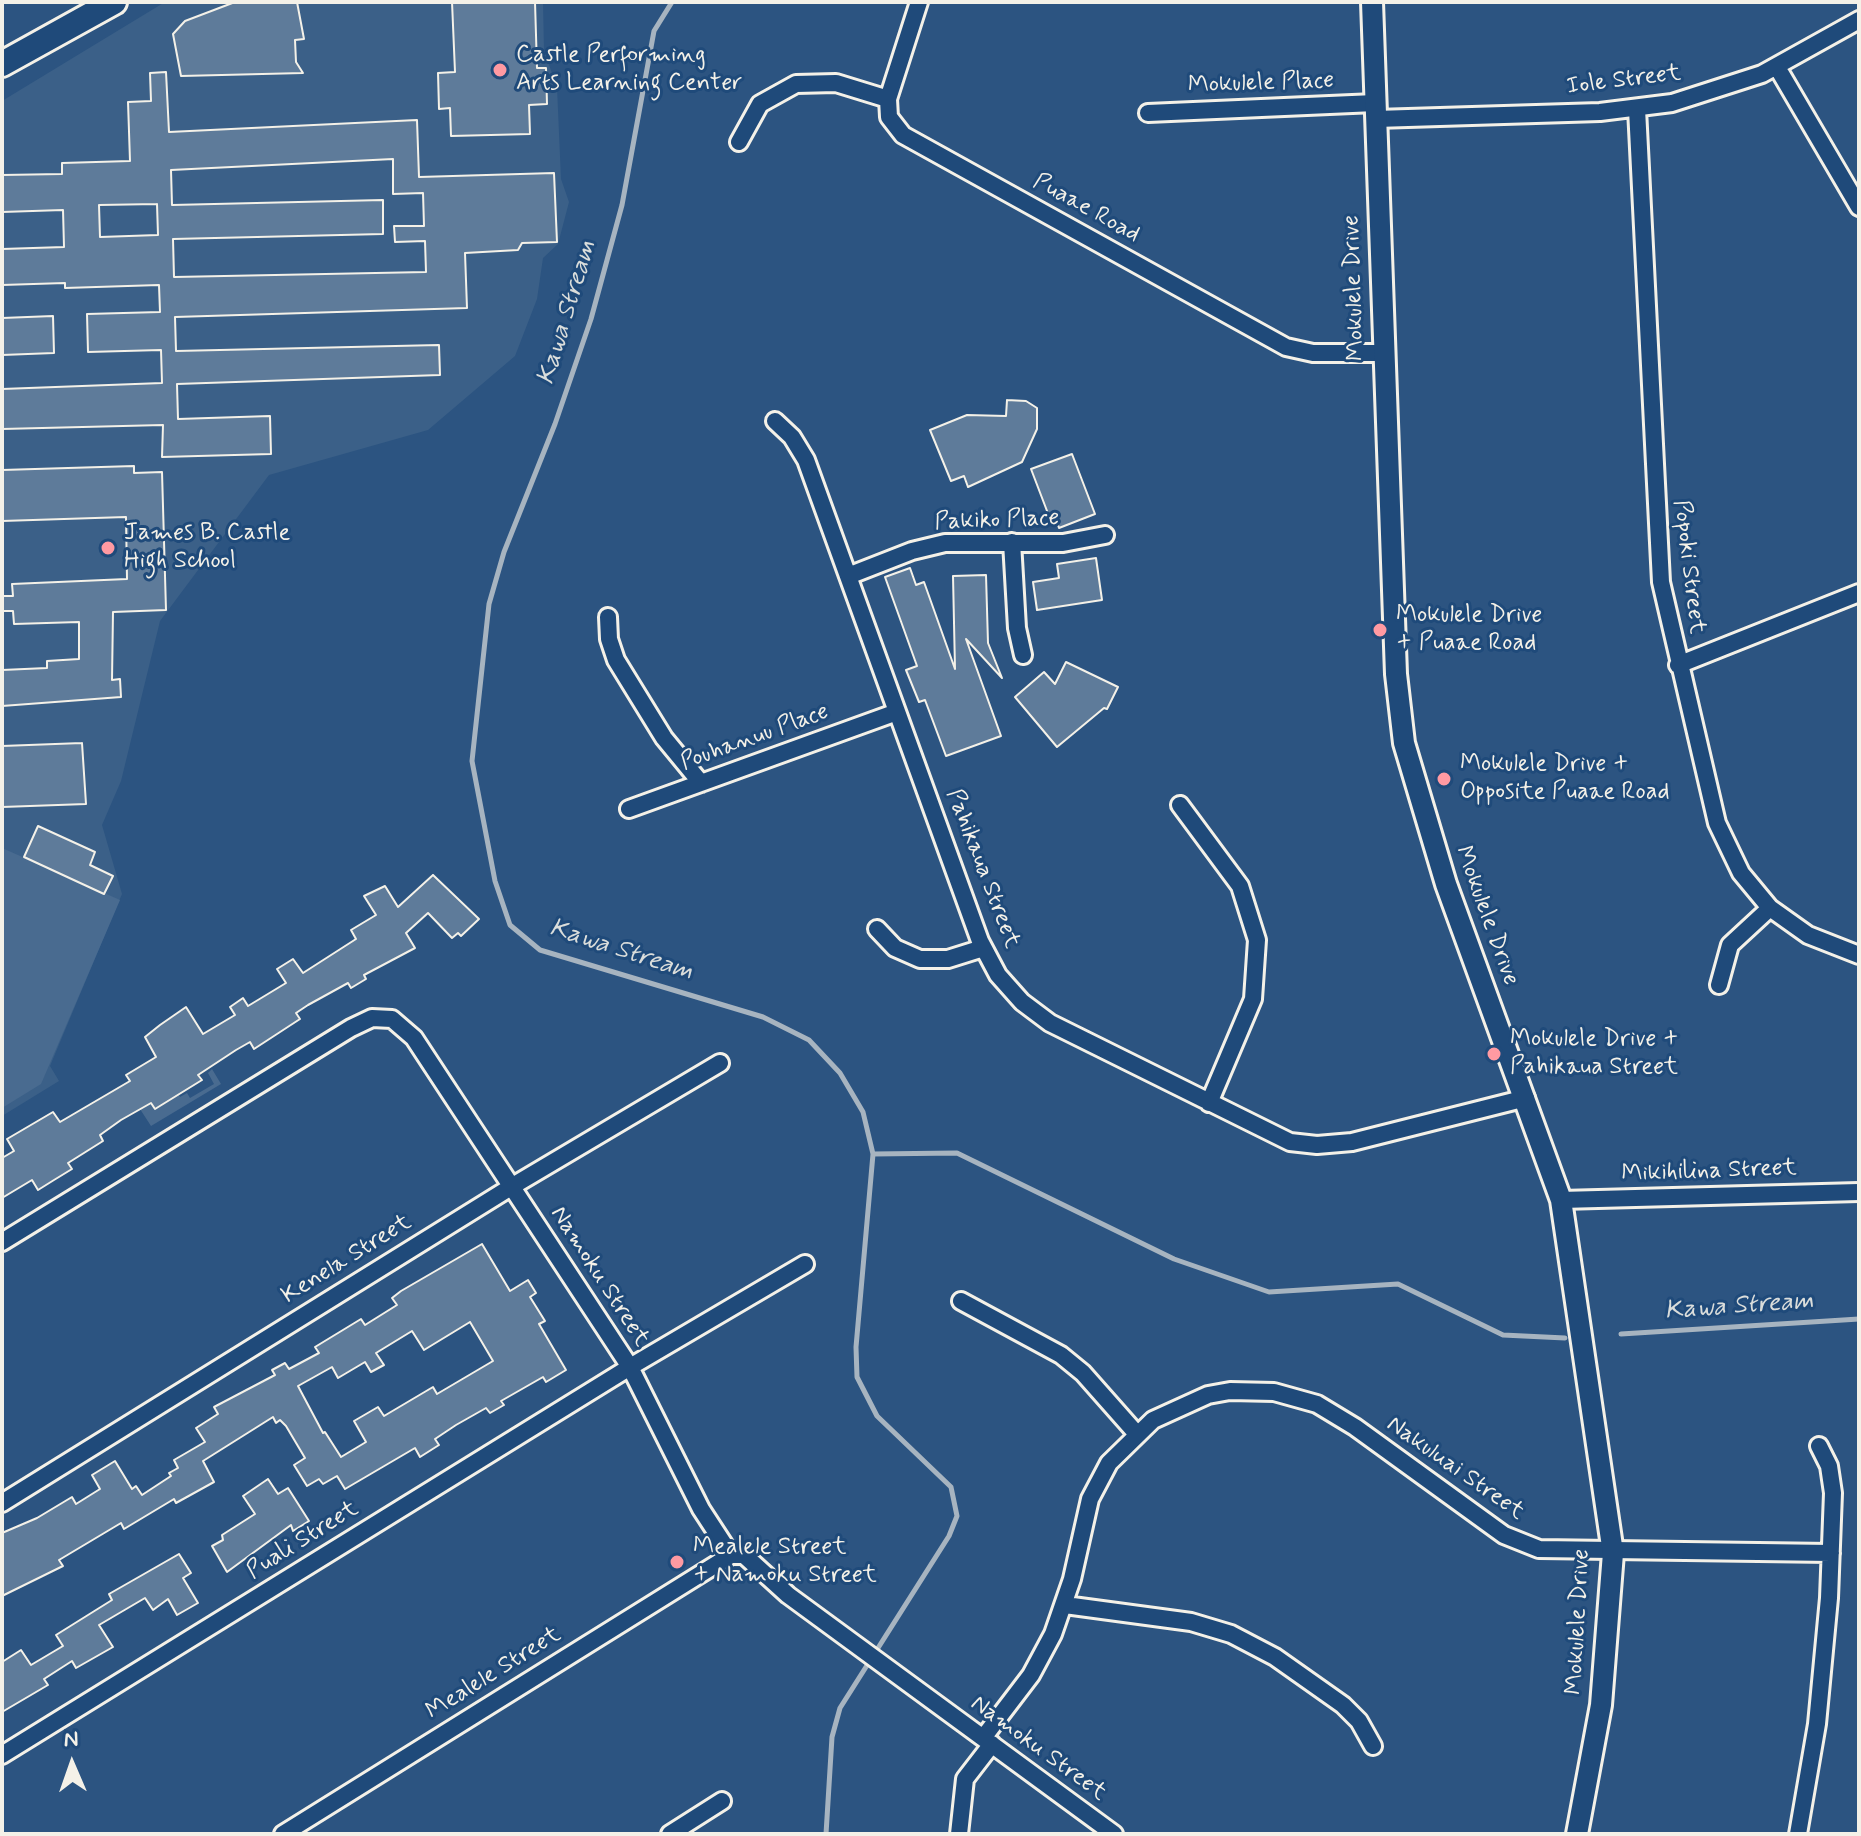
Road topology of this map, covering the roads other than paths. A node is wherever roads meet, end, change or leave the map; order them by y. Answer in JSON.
{"nodes":[{"id":1,"x":114,"y":2,"type":"edge"},
{"id":2,"x":919,"y":2,"type":"edge"},
{"id":3,"x":1372,"y":2,"type":"edge"},
{"id":4,"x":1859,"y":20,"type":"edge"},
{"id":5,"x":2,"y":64,"type":"edge"},
{"id":6,"x":1777,"y":67,"type":"junction"},
{"id":7,"x":888,"y":99,"type":"junction"},
{"id":8,"x":1637,"y":109,"type":"junction"},
{"id":9,"x":1376,"y":111,"type":"junction"},
{"id":10,"x":1148,"y":113,"type":"dead end"},
{"id":11,"x":739,"y":142,"type":"dead end"},
{"id":12,"x":1859,"y":207,"type":"edge"},
{"id":13,"x":1383,"y":353,"type":"junction"},
{"id":14,"x":775,"y":421,"type":"dead end"},
{"id":15,"x":1105,"y":535,"type":"dead end"},
{"id":16,"x":1012,"y":542,"type":"junction"},
{"id":17,"x":848,"y":576,"type":"junction"},
{"id":18,"x":1859,"y":593,"type":"edge"},
{"id":19,"x":608,"y":617,"type":"dead end"},
{"id":20,"x":1023,"y":655,"type":"dead end"},
{"id":21,"x":1678,"y":665,"type":"junction"},
{"id":22,"x":897,"y":712,"type":"junction"},
{"id":23,"x":701,"y":783,"type":"junction"},
{"id":24,"x":1180,"y":805,"type":"dead end"},
{"id":25,"x":629,"y":809,"type":"dead end"},
{"id":26,"x":1770,"y":908,"type":"junction"},
{"id":27,"x":877,"y":929,"type":"dead end"},
{"id":28,"x":983,"y":948,"type":"junction"},
{"id":29,"x":1859,"y":955,"type":"edge"},
{"id":30,"x":1719,"y":985,"type":"dead end"},
{"id":31,"x":720,"y":1063,"type":"dead end"},
{"id":32,"x":1526,"y":1098,"type":"junction"},
{"id":33,"x":1209,"y":1103,"type":"junction"},
{"id":34,"x":511,"y":1187,"type":"junction"},
{"id":35,"x":1859,"y":1192,"type":"edge"},
{"id":36,"x":1561,"y":1200,"type":"junction"},
{"id":37,"x":2,"y":1242,"type":"edge"},
{"id":38,"x":805,"y":1264,"type":"dead end"},
{"id":39,"x":961,"y":1301,"type":"dead end"},
{"id":40,"x":630,"y":1367,"type":"junction"},
{"id":41,"x":1136,"y":1433,"type":"junction"},
{"id":42,"x":1819,"y":1446,"type":"dead end"},
{"id":43,"x":2,"y":1503,"type":"edge"},
{"id":44,"x":1613,"y":1553,"type":"junction"},
{"id":45,"x":1831,"y":1553,"type":"junction"},
{"id":46,"x":731,"y":1555,"type":"junction"},
{"id":47,"x":1065,"y":1605,"type":"junction"},
{"id":48,"x":988,"y":1741,"type":"junction"},
{"id":49,"x":1373,"y":1746,"type":"dead end"},
{"id":50,"x":2,"y":1755,"type":"edge"},
{"id":51,"x":722,"y":1801,"type":"dead end"},
{"id":52,"x":283,"y":1834,"type":"edge"},
{"id":53,"x":670,"y":1834,"type":"edge"},
{"id":54,"x":959,"y":1834,"type":"edge"},
{"id":55,"x":1114,"y":1834,"type":"edge"},
{"id":56,"x":1577,"y":1834,"type":"edge"},
{"id":57,"x":1798,"y":1834,"type":"edge"}],
"edges":[{"from":1,"to":5,"type":"main road"},
{"from":2,"to":7,"type":"street"},
{"from":3,"to":9,"type":"street","name":"Mokulele Drive"},
{"from":4,"to":6,"type":"street","name":"Iole Street"},
{"from":6,"to":8,"type":"street","name":"Iole Street"},
{"from":6,"to":12,"type":"street"},
{"from":7,"to":11,"type":"street"},
{"from":7,"to":13,"type":"street","name":"Puaae Road"},
{"from":8,"to":9,"type":"street","name":"Iole Street"},
{"from":8,"to":21,"type":"street","name":"Popoki Street"},
{"from":9,"to":10,"type":"street","name":"Mokulele Place"},
{"from":9,"to":13,"type":"street","name":"Mokulele Drive"},
{"from":13,"to":32,"type":"street","name":"Mokulele Drive"},
{"from":14,"to":17,"type":"street","name":"Pahikaua Street"},
{"from":15,"to":16,"type":"street","name":"Pakiko Place"},
{"from":16,"to":17,"type":"street","name":"Pakiko Place"},
{"from":16,"to":20,"type":"street"},
{"from":17,"to":22,"type":"street","name":"Pahikaua Street"},
{"from":18,"to":21,"type":"street"},
{"from":19,"to":23,"type":"street"},
{"from":21,"to":26,"type":"street","name":"Popoki Street"},
{"from":22,"to":23,"type":"street","name":"Pouhanuu Place"},
{"from":22,"to":28,"type":"street","name":"Pahikaua Street"},
{"from":23,"to":25,"type":"street","name":"Pouhanuu Place"},
{"from":24,"to":33,"type":"street"},
{"from":26,"to":29,"type":"street","name":"Popoki Street"},
{"from":26,"to":30,"type":"street"},
{"from":27,"to":28,"type":"street"},
{"from":28,"to":33,"type":"street","name":"Pahikaua Street"},
{"from":31,"to":34,"type":"street","name":"Kenela Street"},
{"from":32,"to":33,"type":"street","name":"Pahikaua Street"},
{"from":32,"to":36,"type":"street","name":"Mokulele Drive"},
{"from":34,"to":37,"type":"street","name":"Namoku Street"},
{"from":34,"to":40,"type":"street","name":"Namoku Street"},
{"from":34,"to":43,"type":"street","name":"Kenela Street"},
{"from":35,"to":36,"type":"street","name":"Mikihilina Street"},
{"from":36,"to":44,"type":"street","name":"Mokulele Drive"},
{"from":38,"to":40,"type":"street","name":"Puali Street"},
{"from":39,"to":41,"type":"street"},
{"from":40,"to":46,"type":"street","name":"Namoku Street"},
{"from":40,"to":50,"type":"street","name":"Puali Street"},
{"from":41,"to":44,"type":"street","name":"Nakuluai Street"},
{"from":41,"to":47,"type":"street","name":"Nakuluai Street"},
{"from":42,"to":45,"type":"street"},
{"from":44,"to":45,"type":"street","name":"Nakuluai Street"},
{"from":44,"to":56,"type":"street","name":"Mokulele Drive"},
{"from":45,"to":57,"type":"street"},
{"from":46,"to":48,"type":"street","name":"Namoku Street"},
{"from":46,"to":52,"type":"street","name":"Mealele Street"},
{"from":47,"to":48,"type":"street","name":"Nakuluai Street"},
{"from":47,"to":49,"type":"street"},
{"from":48,"to":54,"type":"street","name":"Nakuluai Street"},
{"from":48,"to":55,"type":"street","name":"Namoku Street"},
{"from":51,"to":53,"type":"street"}]}
